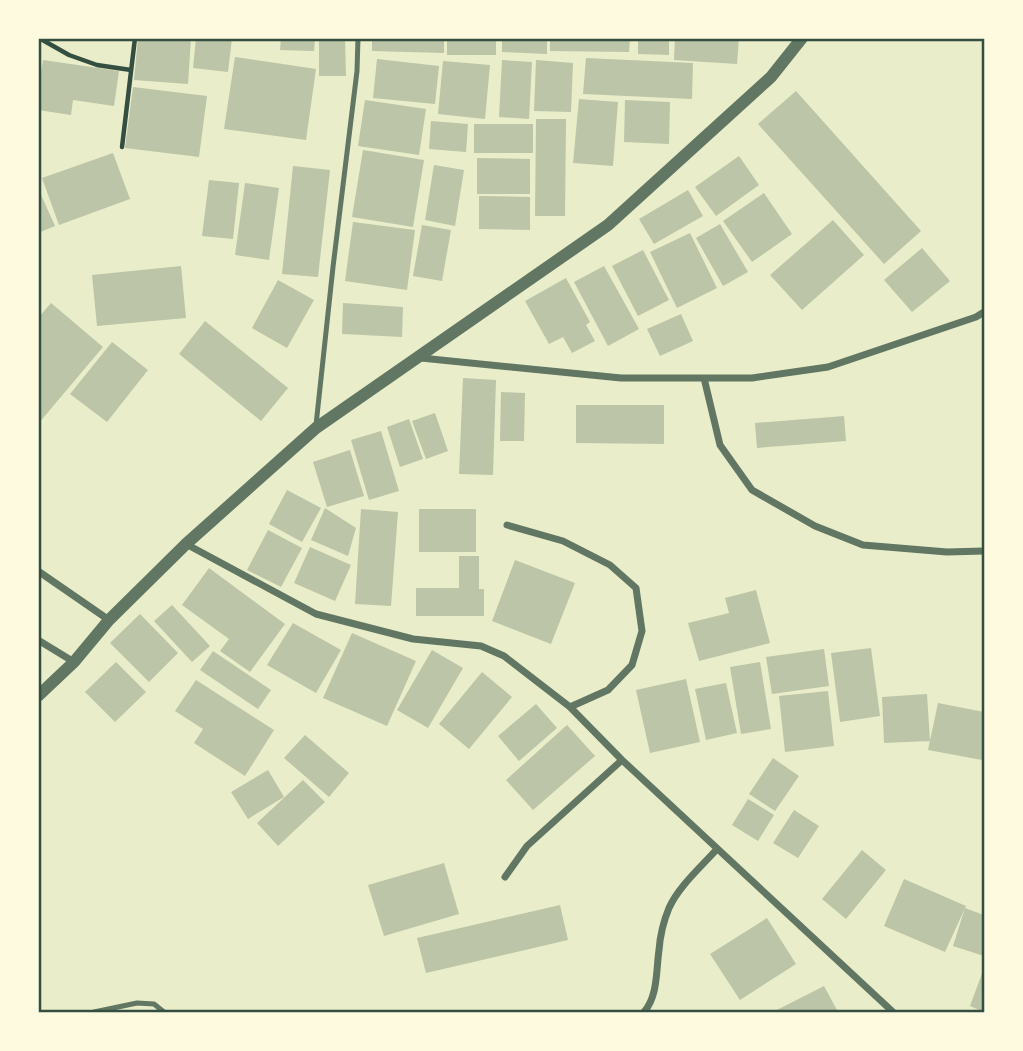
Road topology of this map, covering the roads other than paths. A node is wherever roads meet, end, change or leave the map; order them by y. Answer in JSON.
{"nodes":[{"id":1,"x":358,"y":38,"type":"edge"},
{"id":2,"x":802,"y":38,"type":"edge"},
{"id":3,"x":985,"y":312,"type":"edge"},
{"id":4,"x":416,"y":357,"type":"junction"},
{"id":5,"x":705,"y":379,"type":"junction"},
{"id":6,"x":316,"y":428,"type":"junction"},
{"id":7,"x":507,"y":525,"type":"dead end"},
{"id":8,"x":186,"y":544,"type":"junction"},
{"id":9,"x":985,"y":551,"type":"edge"},
{"id":10,"x":38,"y":571,"type":"edge"},
{"id":11,"x":109,"y":620,"type":"junction"},
{"id":12,"x":38,"y":640,"type":"edge"},
{"id":13,"x":74,"y":662,"type":"junction"},
{"id":14,"x":38,"y":696,"type":"edge"},
{"id":15,"x":570,"y":707,"type":"junction"},
{"id":16,"x":622,"y":760,"type":"junction"},
{"id":17,"x":717,"y":849,"type":"junction"},
{"id":18,"x":505,"y":877,"type":"dead end"},
{"id":19,"x":94,"y":1013,"type":"edge"},
{"id":20,"x":164,"y":1013,"type":"edge"},
{"id":21,"x":645,"y":1013,"type":"edge"},
{"id":22,"x":893,"y":1013,"type":"edge"}],
"edges":[{"from":1,"to":6,"type":"lane"},
{"from":2,"to":4,"type":"street"},
{"from":3,"to":5,"type":"street"},
{"from":4,"to":5,"type":"street"},
{"from":4,"to":6,"type":"street"},
{"from":5,"to":9,"type":"street"},
{"from":6,"to":8,"type":"street"},
{"from":7,"to":15,"type":"street"},
{"from":8,"to":11,"type":"street"},
{"from":8,"to":15,"type":"street"},
{"from":10,"to":11,"type":"street"},
{"from":11,"to":13,"type":"street"},
{"from":12,"to":13,"type":"street"},
{"from":13,"to":14,"type":"street"},
{"from":15,"to":16,"type":"street"},
{"from":16,"to":17,"type":"street"},
{"from":16,"to":18,"type":"street"},
{"from":17,"to":21,"type":"street"},
{"from":17,"to":22,"type":"street"},
{"from":19,"to":20,"type":"lane"}]}
